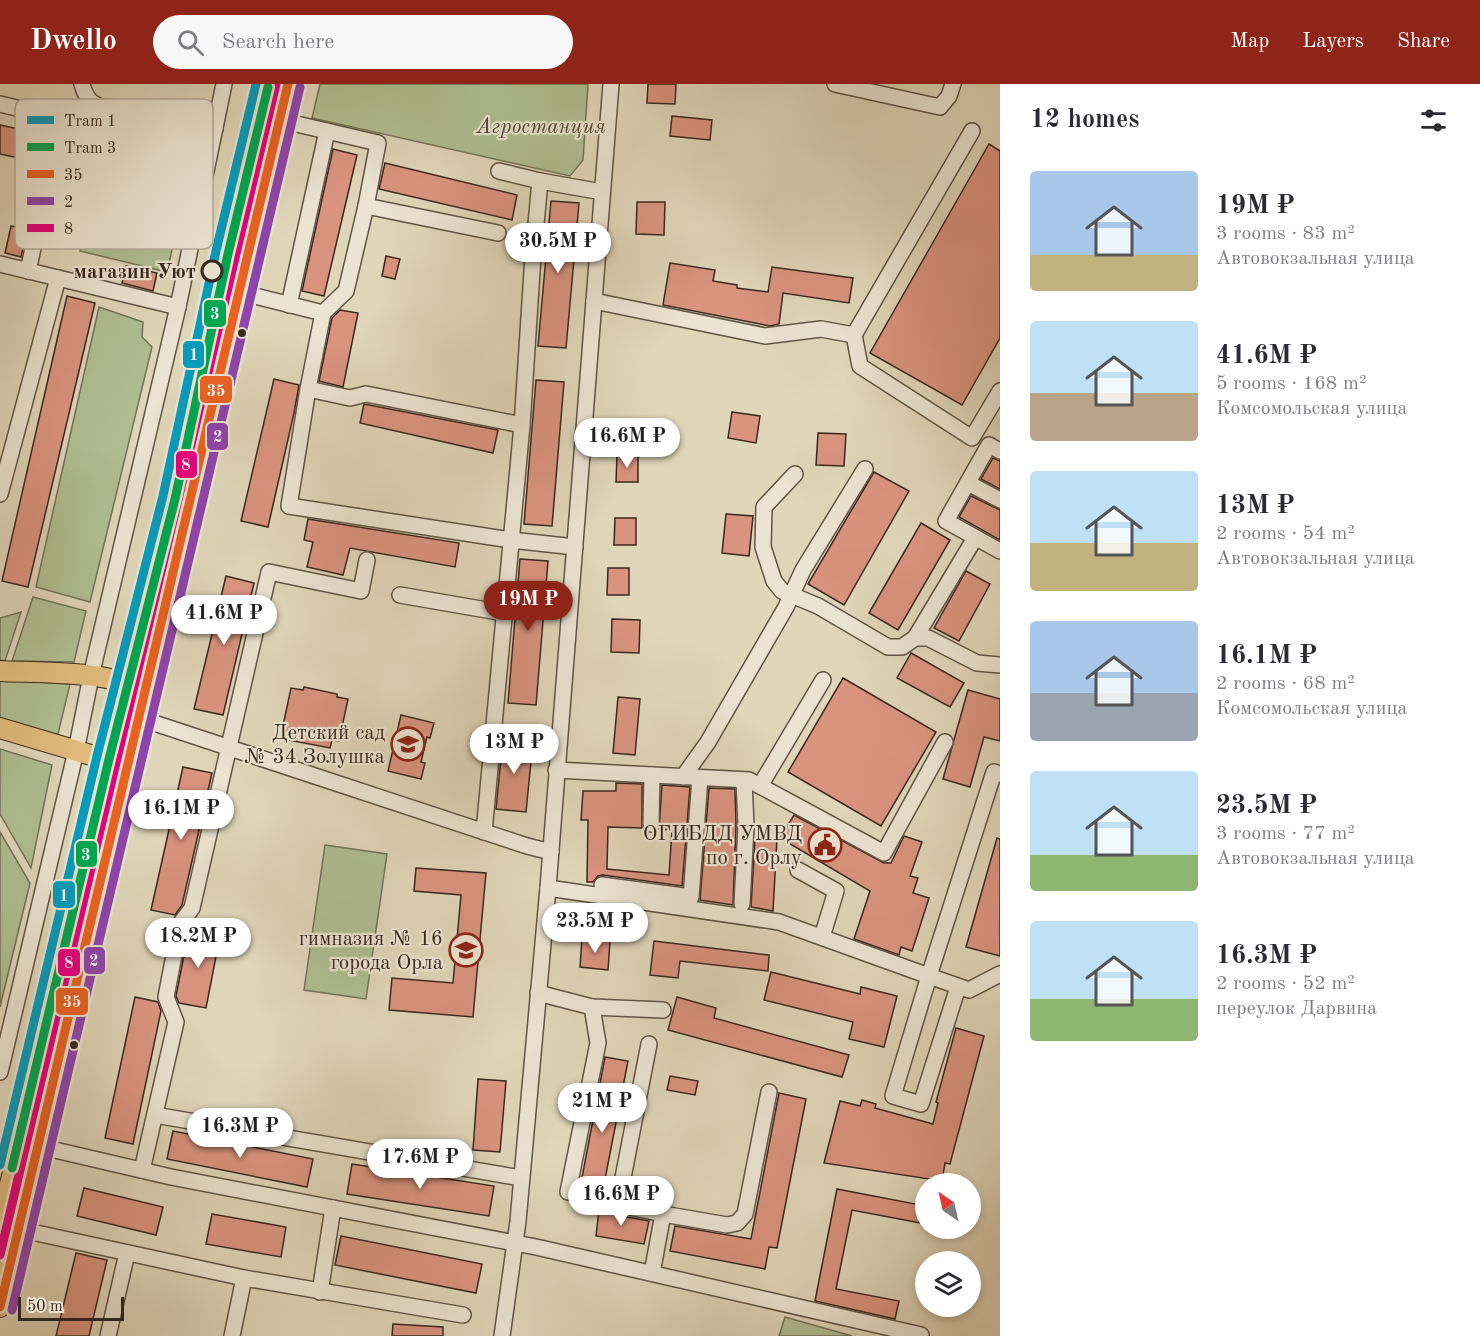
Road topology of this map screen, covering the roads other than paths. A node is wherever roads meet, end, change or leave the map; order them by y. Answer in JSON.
{"nodes":[{"id":1,"x":82,"y":84,"type":"edge"},
{"id":2,"x":224,"y":84,"type":"edge"},
{"id":3,"x":268,"y":84,"type":"edge"},
{"id":4,"x":288,"y":84,"type":"edge"},
{"id":5,"x":611,"y":84,"type":"edge"},
{"id":6,"x":835,"y":84,"type":"edge"},
{"id":7,"x":953,"y":84,"type":"edge"},
{"id":8,"x":88,"y":99,"type":"edge"},
{"id":9,"x":0,"y":104,"type":"edge"},
{"id":10,"x":15,"y":108,"type":"edge"},
{"id":11,"x":260,"y":115,"type":"junction"},
{"id":12,"x":280,"y":119,"type":"junction"},
{"id":13,"x":215,"y":129,"type":"joint"},
{"id":14,"x":972,"y":130,"type":"dead end"},
{"id":15,"x":327,"y":132,"type":"junction"},
{"id":16,"x":213,"y":139,"type":"edge"},
{"id":17,"x":498,"y":171,"type":"dead end"},
{"id":18,"x":540,"y":181,"type":"junction"},
{"id":19,"x":602,"y":192,"type":"junction"},
{"id":20,"x":366,"y":206,"type":"junction"},
{"id":21,"x":498,"y":233,"type":"dead end"},
{"id":22,"x":33,"y":249,"type":"edge"},
{"id":23,"x":190,"y":249,"type":"edge"},
{"id":24,"x":0,"y":264,"type":"edge"},
{"id":25,"x":28,"y":271,"type":"junction"},
{"id":26,"x":58,"y":278,"type":"junction"},
{"id":27,"x":239,"y":292,"type":"junction"},
{"id":28,"x":594,"y":301,"type":"junction"},
{"id":29,"x":289,"y":305,"type":"junction"},
{"id":30,"x":178,"y":307,"type":"junction"},
{"id":31,"x":323,"y":313,"type":"junction"},
{"id":32,"x":854,"y":335,"type":"junction"},
{"id":33,"x":308,"y":389,"type":"junction"},
{"id":34,"x":1000,"y":391,"type":"edge"},
{"id":35,"x":993,"y":417,"type":"edge"},
{"id":36,"x":522,"y":425,"type":"junction"},
{"id":37,"x":1000,"y":451,"type":"edge"},
{"id":38,"x":865,"y":469,"type":"dead end"},
{"id":39,"x":795,"y":474,"type":"dead end"},
{"id":40,"x":968,"y":483,"type":"junction"},
{"id":41,"x":0,"y":494,"type":"edge"},
{"id":42,"x":1000,"y":500,"type":"edge"},
{"id":43,"x":975,"y":538,"type":"junction"},
{"id":44,"x":511,"y":540,"type":"junction"},
{"id":45,"x":574,"y":547,"type":"junction"},
{"id":46,"x":1000,"y":551,"type":"edge"},
{"id":47,"x":367,"y":560,"type":"dead end"},
{"id":48,"x":400,"y":595,"type":"dead end"},
{"id":49,"x":791,"y":596,"type":"junction"},
{"id":50,"x":504,"y":613,"type":"junction"},
{"id":51,"x":915,"y":638,"type":"junction"},
{"id":52,"x":1000,"y":665,"type":"edge"},
{"id":53,"x":0,"y":671,"type":"edge"},
{"id":54,"x":91,"y":676,"type":"junction"},
{"id":55,"x":823,"y":680,"type":"dead end"},
{"id":56,"x":129,"y":684,"type":"junction"},
{"id":57,"x":143,"y":698,"type":"junction"},
{"id":58,"x":139,"y":718,"type":"junction"},
{"id":59,"x":0,"y":728,"type":"edge"},
{"id":60,"x":945,"y":742,"type":"dead end"},
{"id":61,"x":228,"y":747,"type":"junction"},
{"id":62,"x":76,"y":750,"type":"junction"},
{"id":63,"x":111,"y":761,"type":"junction"},
{"id":64,"x":556,"y":770,"type":"junction"},
{"id":65,"x":1000,"y":774,"type":"edge"},
{"id":66,"x":652,"y":775,"type":"junction"},
{"id":67,"x":683,"y":777,"type":"junction"},
{"id":68,"x":700,"y":778,"type":"junction"},
{"id":69,"x":744,"y":780,"type":"junction"},
{"id":70,"x":760,"y":786,"type":"junction"},
{"id":71,"x":651,"y":824,"type":"dead end"},
{"id":72,"x":484,"y":832,"type":"junction"},
{"id":73,"x":550,"y":852,"type":"junction"},
{"id":74,"x":798,"y":870,"type":"dead end"},
{"id":75,"x":602,"y":885,"type":"dead end"},
{"id":76,"x":548,"y":888,"type":"junction"},
{"id":77,"x":742,"y":904,"type":"dead end"},
{"id":78,"x":822,"y":937,"type":"junction"},
{"id":79,"x":1000,"y":974,"type":"edge"},
{"id":80,"x":929,"y":976,"type":"junction"},
{"id":81,"x":958,"y":987,"type":"junction"},
{"id":82,"x":537,"y":993,"type":"junction"},
{"id":83,"x":592,"y":1007,"type":"junction"},
{"id":84,"x":663,"y":1010,"type":"dead end"},
{"id":85,"x":648,"y":1044,"type":"dead end"},
{"id":86,"x":3,"y":1048,"type":"edge"},
{"id":87,"x":0,"y":1072,"type":"edge"},
{"id":88,"x":769,"y":1092,"type":"dead end"},
{"id":89,"x":155,"y":1115,"type":"junction"},
{"id":90,"x":29,"y":1144,"type":"junction"},
{"id":91,"x":142,"y":1170,"type":"junction"},
{"id":92,"x":521,"y":1178,"type":"junction"},
{"id":93,"x":568,"y":1192,"type":"dead end"},
{"id":94,"x":333,"y":1208,"type":"junction"},
{"id":95,"x":663,"y":1214,"type":"junction"},
{"id":96,"x":9,"y":1227,"type":"edge"},
{"id":97,"x":514,"y":1242,"type":"junction"},
{"id":98,"x":127,"y":1253,"type":"junction"},
{"id":99,"x":652,"y":1273,"type":"junction"},
{"id":100,"x":244,"y":1278,"type":"junction"},
{"id":101,"x":320,"y":1292,"type":"junction"},
{"id":102,"x":0,"y":1307,"type":"edge"},
{"id":103,"x":463,"y":1315,"type":"dead end"},
{"id":104,"x":921,"y":1335,"type":"edge"},
{"id":105,"x":108,"y":1336,"type":"edge"},
{"id":106,"x":232,"y":1336,"type":"edge"},
{"id":107,"x":502,"y":1336,"type":"edge"}],
"edges":[{"from":1,"to":8,"type":"street"},
{"from":2,"to":13,"type":"street"},
{"from":3,"to":11,"type":"main road"},
{"from":4,"to":12,"type":"main road"},
{"from":5,"to":19,"type":"street"},
{"from":6,"to":7,"type":"street"},
{"from":9,"to":10,"type":"street"},
{"from":11,"to":12,"type":"street"},
{"from":11,"to":56,"type":"main road"},
{"from":12,"to":15,"type":"street"},
{"from":12,"to":27,"type":"main road"},
{"from":13,"to":16,"type":"street"},
{"from":14,"to":32,"type":"street"},
{"from":15,"to":20,"type":"street"},
{"from":15,"to":29,"type":"street"},
{"from":17,"to":18,"type":"street"},
{"from":18,"to":19,"type":"street"},
{"from":18,"to":36,"type":"street"},
{"from":19,"to":28,"type":"street"},
{"from":20,"to":21,"type":"street"},
{"from":20,"to":31,"type":"street"},
{"from":22,"to":25,"type":"street"},
{"from":23,"to":30,"type":"street"},
{"from":24,"to":25,"type":"street"},
{"from":25,"to":26,"type":"street"},
{"from":26,"to":30,"type":"street"},
{"from":26,"to":41,"type":"street"},
{"from":27,"to":29,"type":"street"},
{"from":27,"to":57,"type":"main road"},
{"from":28,"to":32,"type":"street"},
{"from":28,"to":45,"type":"street"},
{"from":29,"to":31,"type":"street"},
{"from":30,"to":54,"type":"street"},
{"from":31,"to":33,"type":"street"},
{"from":32,"to":35,"type":"street"},
{"from":33,"to":36,"type":"street"},
{"from":33,"to":44,"type":"street"},
{"from":34,"to":35,"type":"street"},
{"from":36,"to":44,"type":"street"},
{"from":37,"to":40,"type":"street"},
{"from":38,"to":49,"type":"street"},
{"from":39,"to":49,"type":"street"},
{"from":40,"to":42,"type":"street"},
{"from":40,"to":43,"type":"street"},
{"from":43,"to":46,"type":"street"},
{"from":43,"to":51,"type":"street"},
{"from":44,"to":45,"type":"street"},
{"from":44,"to":50,"type":"street"},
{"from":45,"to":64,"type":"street"},
{"from":47,"to":61,"type":"street"},
{"from":48,"to":50,"type":"street"},
{"from":49,"to":51,"type":"street"},
{"from":49,"to":67,"type":"street"},
{"from":50,"to":72,"type":"street"},
{"from":51,"to":52,"type":"street"},
{"from":53,"to":54,"type":"main road"},
{"from":54,"to":56,"type":"main road"},
{"from":54,"to":62,"type":"street"},
{"from":55,"to":70,"type":"street"},
{"from":56,"to":57,"type":"main road"},
{"from":56,"to":63,"type":"main road"},
{"from":57,"to":58,"type":"main road"},
{"from":58,"to":61,"type":"street"},
{"from":58,"to":90,"type":"main road"},
{"from":59,"to":62,"type":"main road"},
{"from":60,"to":70,"type":"street"},
{"from":61,"to":72,"type":"street"},
{"from":61,"to":89,"type":"street"},
{"from":62,"to":63,"type":"main road"},
{"from":62,"to":86,"type":"street"},
{"from":63,"to":90,"type":"main road"},
{"from":64,"to":66,"type":"street"},
{"from":64,"to":73,"type":"street"},
{"from":65,"to":80,"type":"street"},
{"from":66,"to":67,"type":"street"},
{"from":66,"to":71,"type":"street"},
{"from":67,"to":68,"type":"street"},
{"from":68,"to":69,"type":"street"},
{"from":68,"to":75,"type":"street"},
{"from":69,"to":70,"type":"street"},
{"from":69,"to":77,"type":"street"},
{"from":72,"to":73,"type":"street"},
{"from":73,"to":76,"type":"street"},
{"from":74,"to":78,"type":"street"},
{"from":76,"to":78,"type":"street"},
{"from":76,"to":82,"type":"street"},
{"from":78,"to":80,"type":"street"},
{"from":79,"to":81,"type":"street"},
{"from":80,"to":81,"type":"street"},
{"from":80,"to":81,"type":"street"},
{"from":82,"to":83,"type":"street"},
{"from":82,"to":92,"type":"street"},
{"from":83,"to":84,"type":"street"},
{"from":83,"to":93,"type":"street"},
{"from":85,"to":95,"type":"street"},
{"from":86,"to":87,"type":"street"},
{"from":88,"to":95,"type":"street"},
{"from":89,"to":91,"type":"street"},
{"from":89,"to":92,"type":"street"},
{"from":90,"to":91,"type":"street"},
{"from":90,"to":96,"type":"main road"},
{"from":91,"to":94,"type":"street"},
{"from":92,"to":97,"type":"street"},
{"from":94,"to":97,"type":"street"},
{"from":94,"to":101,"type":"street"},
{"from":95,"to":99,"type":"street"},
{"from":96,"to":98,"type":"street"},
{"from":96,"to":102,"type":"main road"},
{"from":97,"to":99,"type":"street"},
{"from":97,"to":107,"type":"street"},
{"from":98,"to":100,"type":"street"},
{"from":98,"to":105,"type":"street"},
{"from":99,"to":104,"type":"street"},
{"from":100,"to":101,"type":"street"},
{"from":100,"to":106,"type":"street"},
{"from":101,"to":103,"type":"street"}]}
